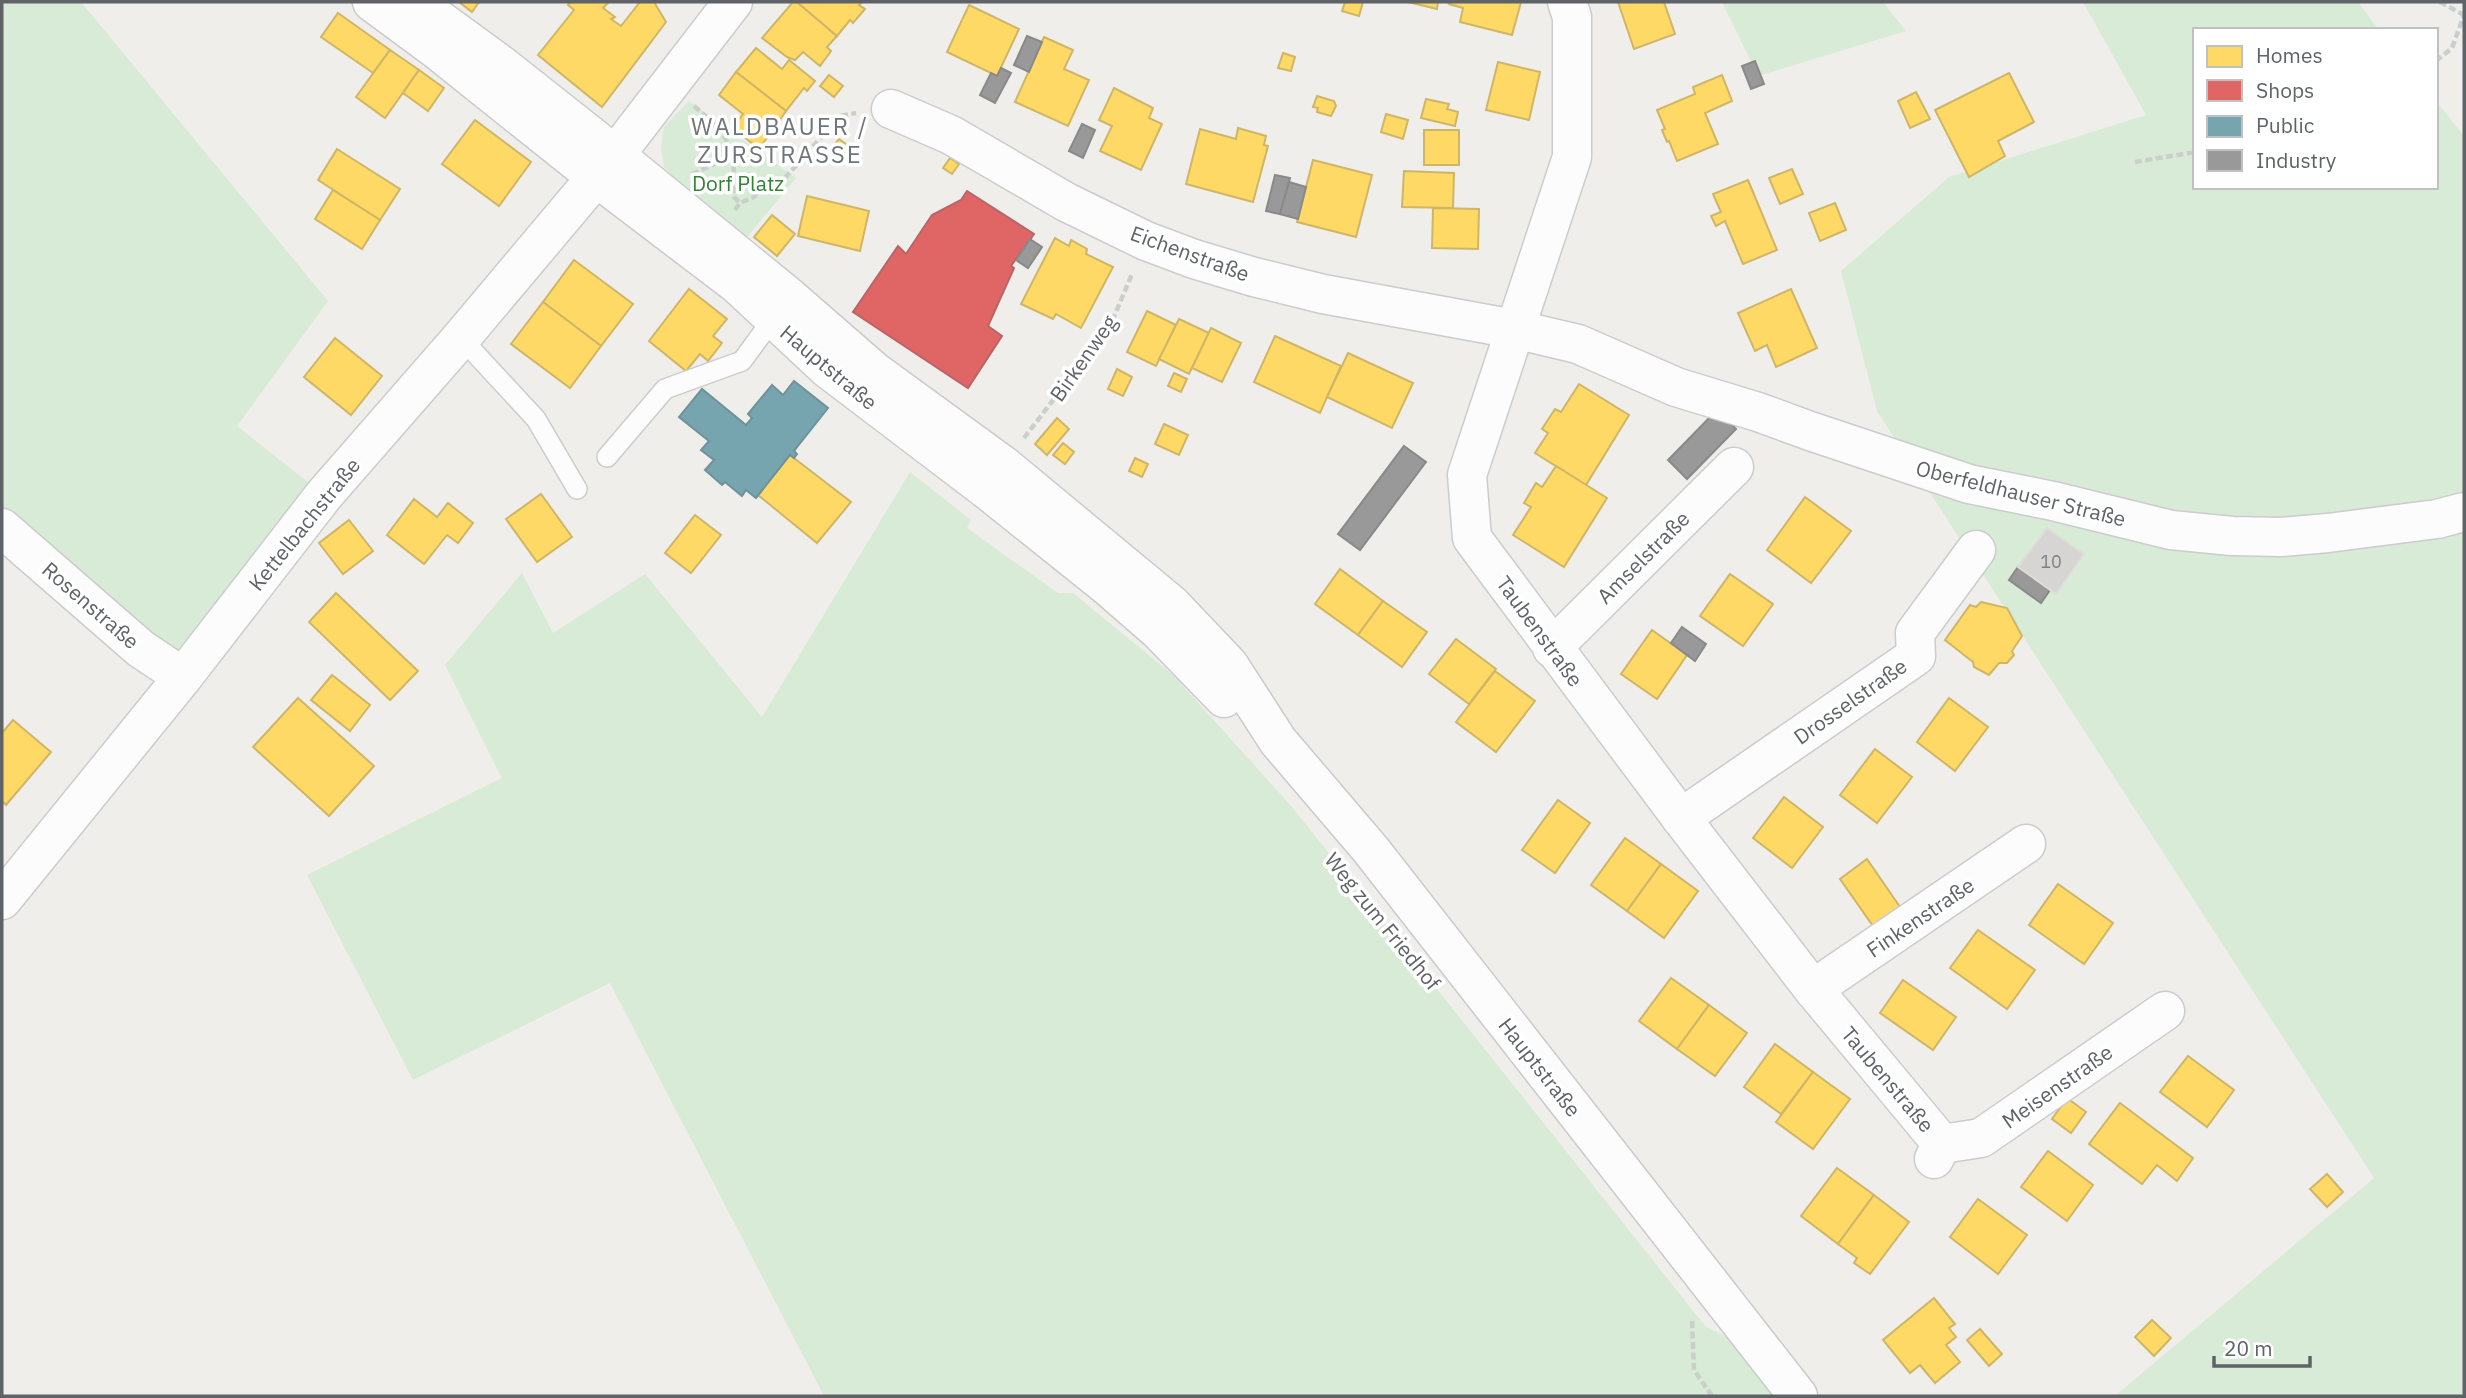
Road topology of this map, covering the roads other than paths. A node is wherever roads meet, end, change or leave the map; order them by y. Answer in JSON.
{"nodes":[{"id":1,"x":372,"y":2,"type":"edge"},
{"id":2,"x":415,"y":2,"type":"edge"},
{"id":3,"x":733,"y":2,"type":"edge"},
{"id":4,"x":1567,"y":2,"type":"edge"},
{"id":5,"x":891,"y":109,"type":"road end"},
{"id":6,"x":606,"y":166,"type":"junction"},
{"id":7,"x":781,"y":308,"type":"junction"},
{"id":8,"x":1514,"y":329,"type":"junction"},
{"id":9,"x":461,"y":338,"type":"junction"},
{"id":10,"x":607,"y":457,"type":"dead end"},
{"id":11,"x":1734,"y":467,"type":"dead end"},
{"id":12,"x":577,"y":489,"type":"dead end"},
{"id":13,"x":2464,"y":512,"type":"edge"},
{"id":14,"x":2,"y":528,"type":"edge"},
{"id":15,"x":1976,"y":550,"type":"dead end"},
{"id":16,"x":1552,"y":648,"type":"junction"},
{"id":17,"x":183,"y":677,"type":"junction"},
{"id":18,"x":1278,"y":741,"type":"junction"},
{"id":19,"x":1681,"y":818,"type":"junction"},
{"id":20,"x":2026,"y":844,"type":"dead end"},
{"id":21,"x":2,"y":900,"type":"edge"},
{"id":22,"x":1813,"y":989,"type":"junction"},
{"id":23,"x":2165,"y":1011,"type":"dead end"},
{"id":24,"x":1938,"y":1152,"type":"joint"},
{"id":25,"x":1798,"y":1396,"type":"edge"}],
"edges":[{"from":1,"to":6,"type":"street","name":"Hauptstraße"},
{"from":2,"to":6,"type":"street","name":"Hauptstraße"},
{"from":3,"to":6,"type":"street","name":"Kettelbachstraße"},
{"from":4,"to":8,"type":"street","name":"Taubenstraße"},
{"from":5,"to":8,"type":"street","name":"Eichenstraße"},
{"from":6,"to":7,"type":"street","name":"Hauptstraße"},
{"from":6,"to":7,"type":"street","name":"Hauptstraße"},
{"from":6,"to":9,"type":"street","name":"Kettelbachstraße"},
{"from":7,"to":10,"type":"lane"},
{"from":7,"to":18,"type":"street","name":"Hauptstraße"},
{"from":7,"to":18,"type":"street","name":"Hauptstraße"},
{"from":8,"to":13,"type":"street","name":"Oberfeldhauser Straße"},
{"from":8,"to":16,"type":"street","name":"Taubenstraße"},
{"from":9,"to":12,"type":"lane"},
{"from":9,"to":17,"type":"street","name":"Kettelbachstraße"},
{"from":11,"to":16,"type":"street","name":"Amselstraße"},
{"from":14,"to":17,"type":"street","name":"Rosenstraße"},
{"from":15,"to":19,"type":"street","name":"Drosselstraße"},
{"from":16,"to":19,"type":"street","name":"Taubenstraße"},
{"from":17,"to":21,"type":"street","name":"Kettelbachstraße"},
{"from":18,"to":25,"type":"street","name":"Hauptstraße"},
{"from":19,"to":22,"type":"street","name":"Taubenstraße"},
{"from":20,"to":22,"type":"street","name":"Finkenstraße"},
{"from":22,"to":24,"type":"street","name":"Taubenstraße"},
{"from":23,"to":24,"type":"street","name":"Meisenstraße"}]}
